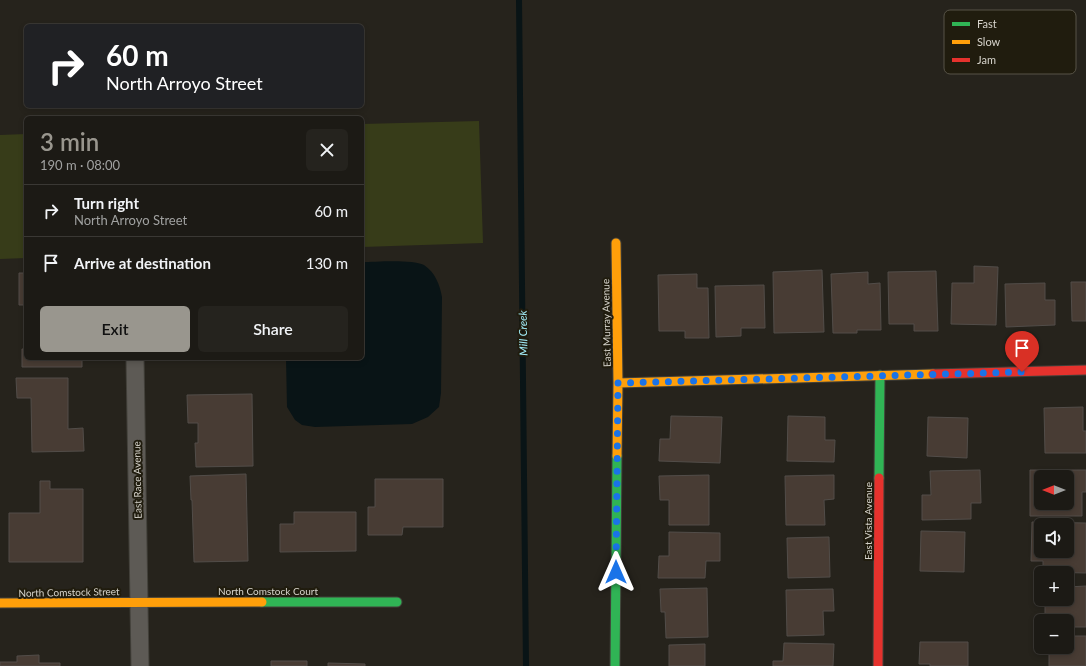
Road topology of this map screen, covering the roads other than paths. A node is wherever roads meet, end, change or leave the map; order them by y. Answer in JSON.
{"nodes":[{"id":1,"x":616,"y":243,"type":"dead end"},
{"id":2,"x":135,"y":360,"type":"edge"},
{"id":3,"x":1086,"y":370,"type":"edge"},
{"id":4,"x":880,"y":375,"type":"junction"},
{"id":5,"x":618,"y":383,"type":"junction"},
{"id":6,"x":139,"y":602,"type":"junction"},
{"id":7,"x":397,"y":602,"type":"dead end"},
{"id":8,"x":0,"y":603,"type":"edge"},
{"id":9,"x":140,"y":666,"type":"edge"},
{"id":10,"x":615,"y":666,"type":"edge"},
{"id":11,"x":878,"y":666,"type":"edge"}],
"edges":[{"from":1,"to":5,"type":"street","name":"East Murray Avenue"},
{"from":2,"to":6,"type":"street","name":"East Race Avenue"},
{"from":3,"to":4,"type":"street"},
{"from":4,"to":5,"type":"street"},
{"from":4,"to":11,"type":"street","name":"East Vista Avenue"},
{"from":5,"to":10,"type":"street","name":"East Murray Avenue"},
{"from":6,"to":7,"type":"street","name":"North Comstock Court"},
{"from":6,"to":8,"type":"street","name":"North Comstock Street"},
{"from":6,"to":9,"type":"street","name":"East Race Avenue"}]}
